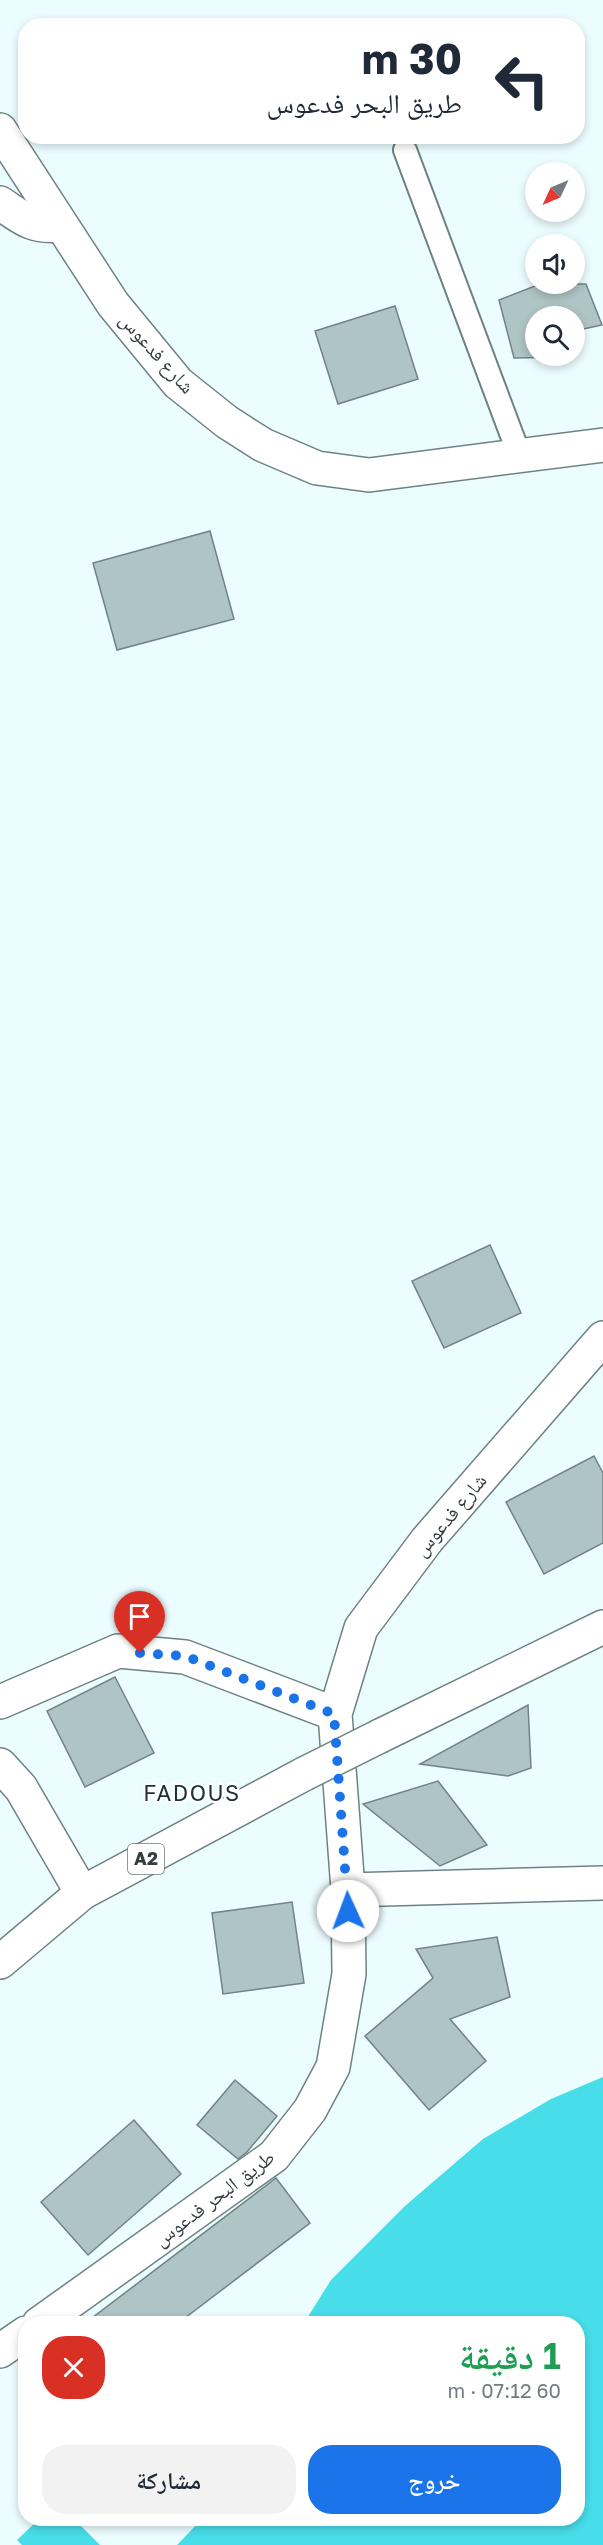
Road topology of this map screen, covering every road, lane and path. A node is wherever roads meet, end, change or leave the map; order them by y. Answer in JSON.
{"nodes":[{"id":1,"x":0,"y":130,"type":"edge"},
{"id":2,"x":405,"y":150,"type":"dead end"},
{"id":3,"x":0,"y":202,"type":"edge"},
{"id":4,"x":60,"y":225,"type":"junction"},
{"id":5,"x":603,"y":445,"type":"edge"},
{"id":6,"x":520,"y":457,"type":"junction"},
{"id":7,"x":603,"y":1338,"type":"edge"},
{"id":8,"x":603,"y":1627,"type":"edge"},
{"id":9,"x":0,"y":1702,"type":"edge"},
{"id":10,"x":334,"y":1714,"type":"junction"},
{"id":11,"x":0,"y":1765,"type":"edge"},
{"id":12,"x":603,"y":1884,"type":"edge"},
{"id":13,"x":348,"y":1890,"type":"junction"},
{"id":14,"x":82,"y":1893,"type":"junction"},
{"id":15,"x":0,"y":1962,"type":"edge"},
{"id":16,"x":50,"y":2316,"type":"edge"},
{"id":17,"x":18,"y":2338,"type":"edge"},
{"id":18,"x":0,"y":2350,"type":"edge"}],
"edges":[{"from":1,"to":4,"type":"main road","name":"شارع فدعوس"},
{"from":2,"to":6,"type":"lane"},
{"from":3,"to":4,"type":"main road"},
{"from":4,"to":6,"type":"main road","name":"شارع فدعوس"},
{"from":5,"to":6,"type":"main road","name":"شارع فدعوس"},
{"from":7,"to":10,"type":"main road","name":"شارع فدعوس"},
{"from":8,"to":14,"type":"main road","number":"A2","bridge":true},
{"from":9,"to":10,"type":"main road"},
{"from":10,"to":13,"type":"main road","name":"طريق البحر فدعوس"},
{"from":11,"to":14,"type":"main road"},
{"from":12,"to":13,"type":"main road"},
{"from":13,"to":16,"type":"main road","name":"طريق البحر فدعوس"},
{"from":14,"to":15,"type":"main road","number":"A2"},
{"from":17,"to":18,"type":"main road"}]}
